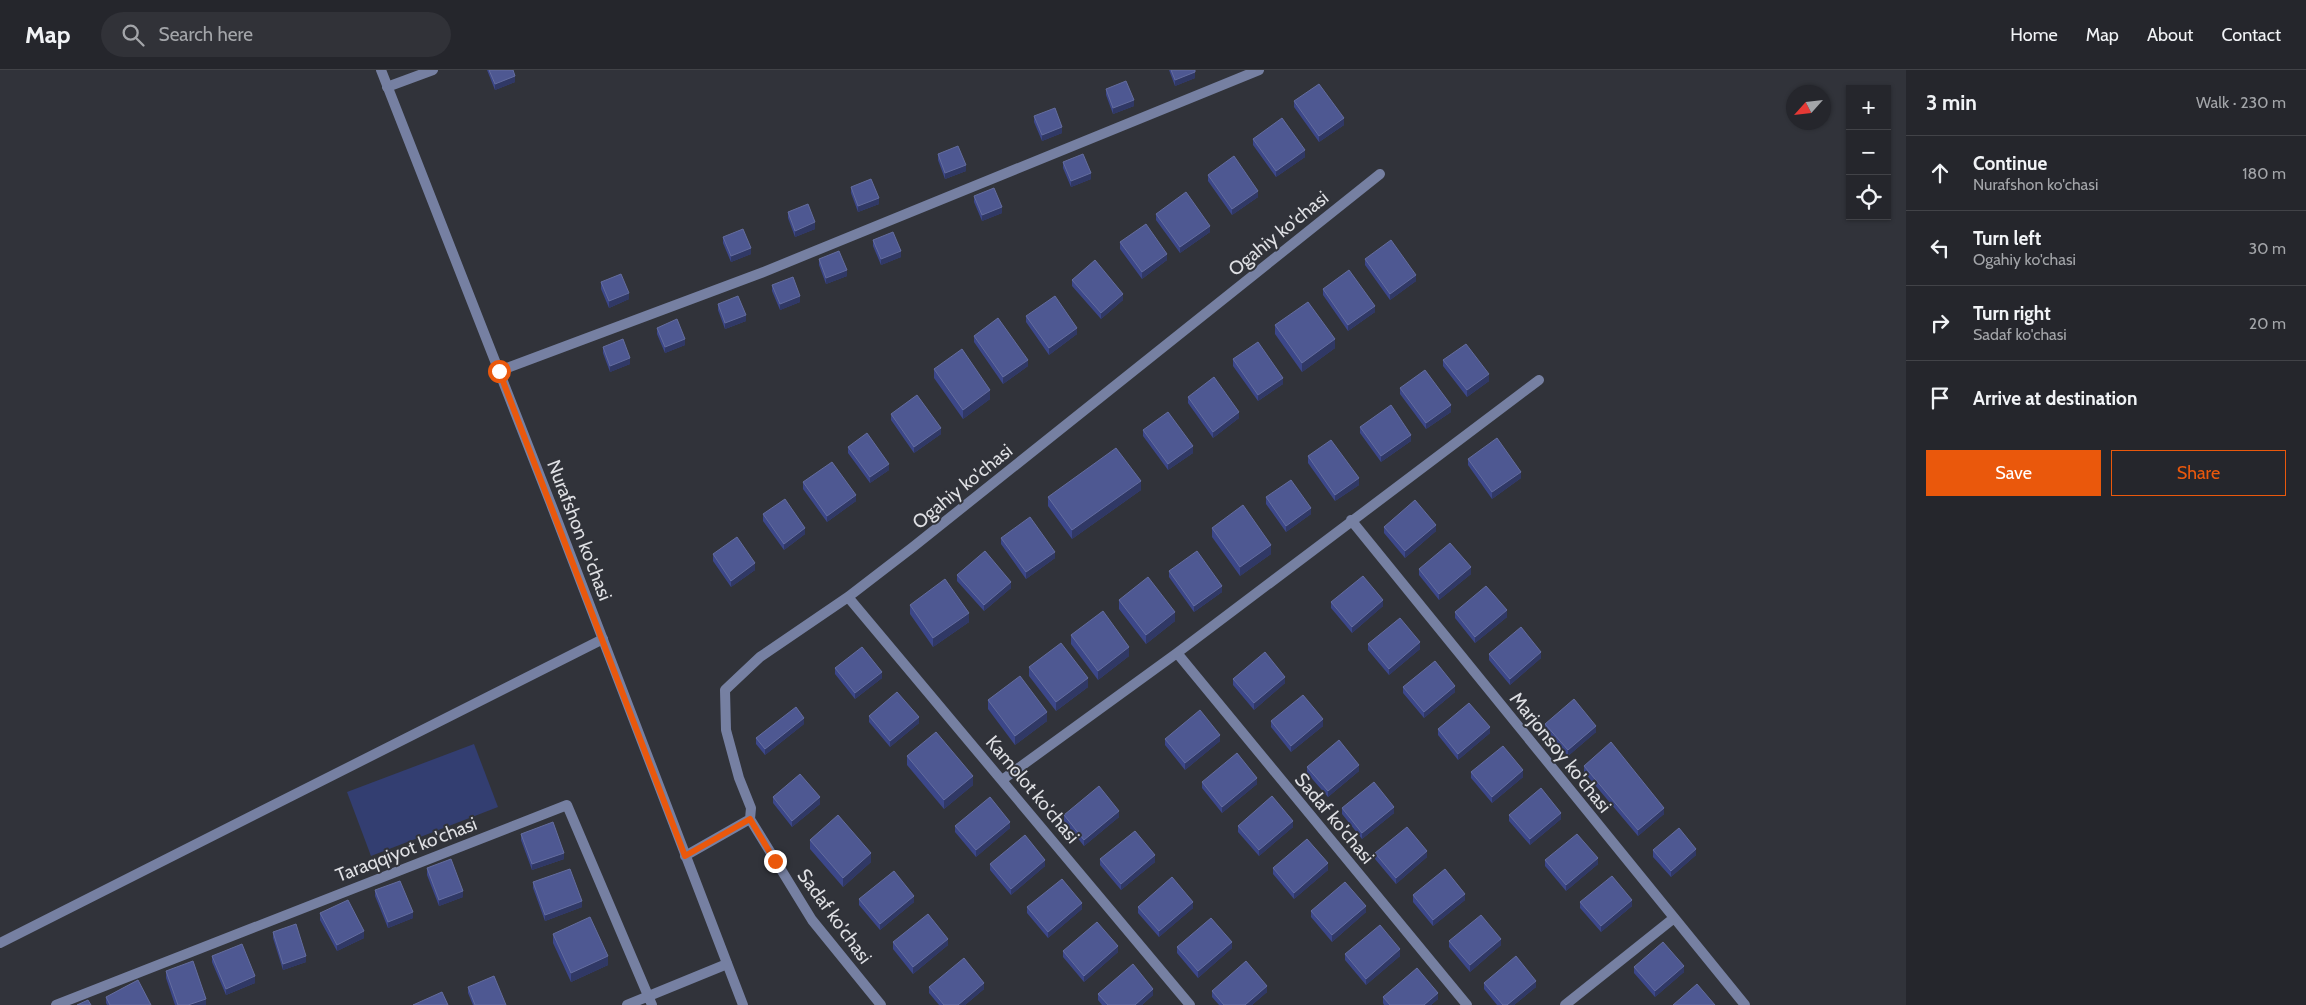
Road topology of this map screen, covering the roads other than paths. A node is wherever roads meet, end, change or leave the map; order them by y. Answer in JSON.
{"nodes":[{"id":1,"x":380,"y":70,"type":"edge"},
{"id":2,"x":433,"y":70,"type":"edge"},
{"id":3,"x":1259,"y":70,"type":"edge"},
{"id":4,"x":387,"y":88,"type":"junction"},
{"id":5,"x":1380,"y":174,"type":"dead end"},
{"id":6,"x":499,"y":371,"type":"junction"},
{"id":7,"x":1539,"y":380,"type":"dead end"},
{"id":8,"x":1351,"y":520,"type":"junction"},
{"id":9,"x":848,"y":597,"type":"junction"},
{"id":10,"x":603,"y":639,"type":"junction"},
{"id":11,"x":1176,"y":653,"type":"junction"},
{"id":12,"x":1002,"y":780,"type":"junction"},
{"id":13,"x":750,"y":819,"type":"junction"},
{"id":14,"x":685,"y":856,"type":"junction"},
{"id":15,"x":1674,"y":918,"type":"junction"},
{"id":16,"x":0,"y":943,"type":"edge"},
{"id":17,"x":727,"y":964,"type":"junction"},
{"id":18,"x":651,"y":1001,"type":"edge"},
{"id":19,"x":56,"y":1005,"type":"edge"},
{"id":20,"x":627,"y":1005,"type":"edge"},
{"id":21,"x":743,"y":1005,"type":"edge"},
{"id":22,"x":881,"y":1005,"type":"edge"},
{"id":23,"x":1190,"y":1005,"type":"edge"},
{"id":24,"x":1468,"y":1005,"type":"edge"},
{"id":25,"x":1565,"y":1005,"type":"edge"},
{"id":26,"x":1745,"y":1005,"type":"edge"}],
"edges":[{"from":1,"to":4,"type":"street","name":"Nurafshon ko'chasi"},
{"from":2,"to":4,"type":"street"},
{"from":3,"to":6,"type":"street"},
{"from":4,"to":6,"type":"street","name":"Nurafshon ko'chasi"},
{"from":5,"to":9,"type":"street","name":"Ogahiy ko'chasi"},
{"from":6,"to":10,"type":"street","name":"Nurafshon ko'chasi"},
{"from":7,"to":8,"type":"street"},
{"from":8,"to":11,"type":"street"},
{"from":8,"to":15,"type":"street","name":"Marjonsoy ko'chasi"},
{"from":9,"to":12,"type":"street","name":"Kamolot ko'chasi"},
{"from":9,"to":13,"type":"street","name":"Ogahiy ko'chasi"},
{"from":10,"to":14,"type":"street","name":"Nurafshon ko'chasi"},
{"from":10,"to":16,"type":"street"},
{"from":11,"to":12,"type":"street"},
{"from":11,"to":24,"type":"street","name":"Sadaf ko'chasi"},
{"from":12,"to":23,"type":"street","name":"Kamolot ko'chasi"},
{"from":13,"to":14,"type":"street"},
{"from":13,"to":22,"type":"street","name":"Sadaf ko'chasi"},
{"from":14,"to":17,"type":"street","name":"Nurafshon ko'chasi"},
{"from":15,"to":25,"type":"street"},
{"from":15,"to":26,"type":"street","name":"Marjonsoy ko'chasi"},
{"from":17,"to":18,"type":"street"},
{"from":17,"to":21,"type":"street","name":"Nurafshon ko'chasi"},
{"from":18,"to":19,"type":"street","name":"Taraqqiyot ko'chasi"},
{"from":18,"to":20,"type":"street"}]}
